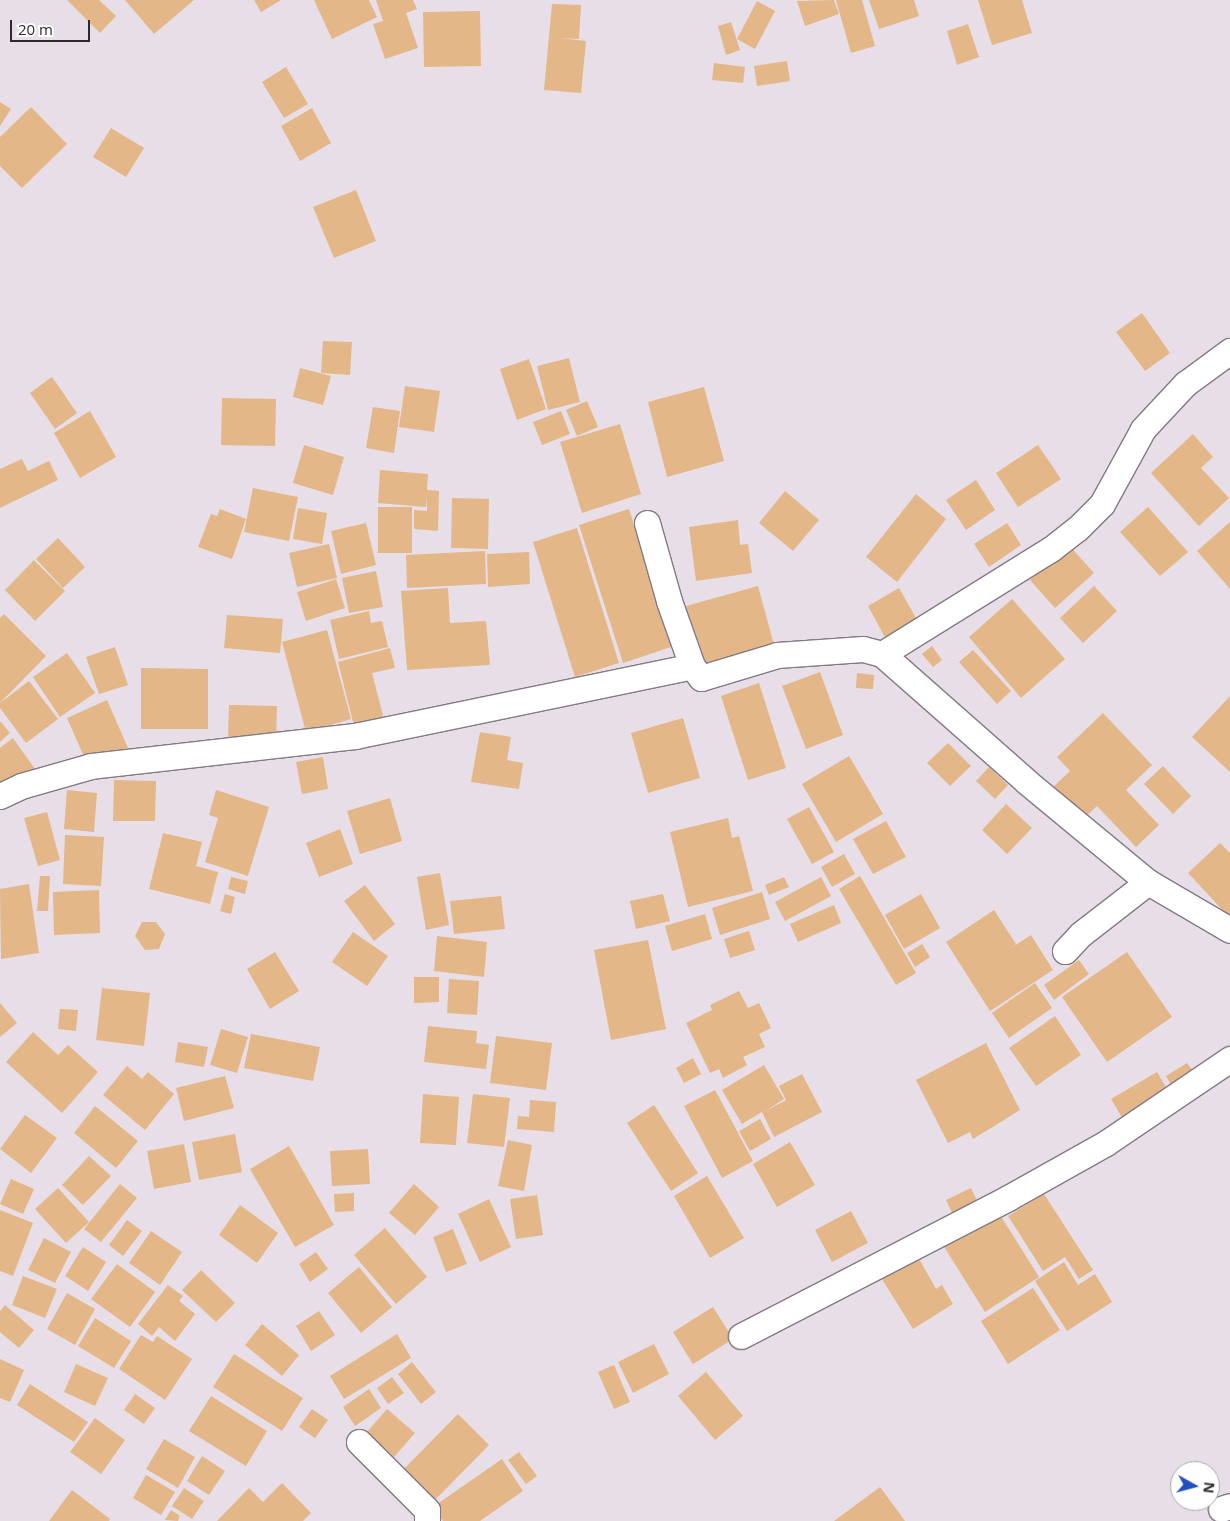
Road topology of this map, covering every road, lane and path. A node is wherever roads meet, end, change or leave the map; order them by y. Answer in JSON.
{"nodes":[{"id":1,"x":1230,"y":351,"type":"edge"},
{"id":2,"x":647,"y":523,"type":"dead end"},
{"id":3,"x":882,"y":654,"type":"junction"},
{"id":4,"x":692,"y":666,"type":"junction"},
{"id":5,"x":0,"y":796,"type":"edge"},
{"id":6,"x":1148,"y":882,"type":"junction"},
{"id":7,"x":1230,"y":930,"type":"edge"},
{"id":8,"x":1064,"y":951,"type":"dead end"},
{"id":9,"x":1230,"y":1058,"type":"edge"},
{"id":10,"x":741,"y":1336,"type":"dead end"},
{"id":11,"x":359,"y":1442,"type":"dead end"},
{"id":12,"x":427,"y":1521,"type":"edge"}],
"edges":[{"from":1,"to":3,"type":"street"},
{"from":2,"to":4,"type":"street"},
{"from":3,"to":4,"type":"street"},
{"from":3,"to":6,"type":"street"},
{"from":4,"to":5,"type":"street"},
{"from":6,"to":7,"type":"street"},
{"from":6,"to":8,"type":"street"},
{"from":9,"to":10,"type":"street"},
{"from":11,"to":12,"type":"street"}]}
